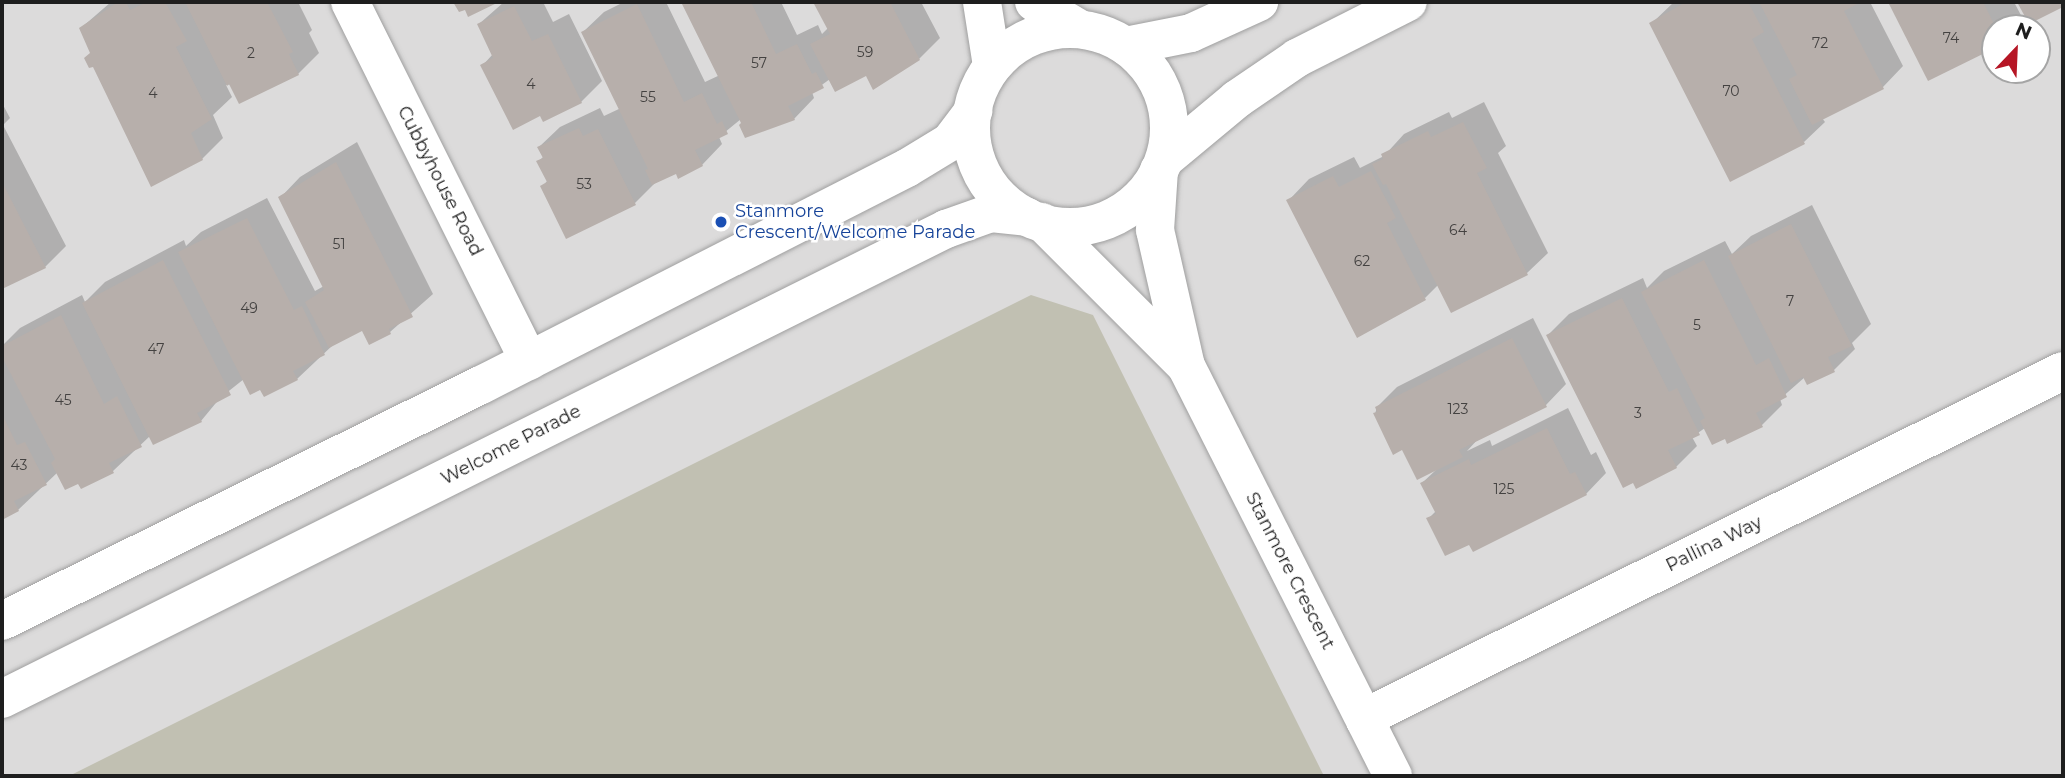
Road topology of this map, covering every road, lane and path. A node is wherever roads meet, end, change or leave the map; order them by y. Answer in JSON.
{"nodes":[{"id":1,"x":350,"y":2,"type":"edge"},
{"id":2,"x":982,"y":2,"type":"edge"},
{"id":3,"x":1034,"y":2,"type":"edge"},
{"id":4,"x":1259,"y":2,"type":"edge"},
{"id":5,"x":1408,"y":2,"type":"edge"},
{"id":6,"x":1080,"y":29,"type":"junction"},
{"id":7,"x":1126,"y":46,"type":"junction"},
{"id":8,"x":992,"y":66,"type":"junction"},
{"id":9,"x":973,"y":111,"type":"junction"},
{"id":10,"x":1162,"y":165,"type":"junction"},
{"id":11,"x":1034,"y":219,"type":"junction"},
{"id":12,"x":529,"y":361,"type":"junction"},
{"id":13,"x":1186,"y":366,"type":"junction"},
{"id":14,"x":2063,"y":372,"type":"edge"},
{"id":15,"x":2,"y":621,"type":"edge"},
{"id":16,"x":2,"y":699,"type":"edge"},
{"id":17,"x":1364,"y":718,"type":"junction"},
{"id":18,"x":1393,"y":776,"type":"edge"}],
"edges":[{"from":1,"to":12,"type":"street","name":"Cubbyhouse Road"},
{"from":2,"to":8,"type":"street"},
{"from":3,"to":6,"type":"street"},
{"from":4,"to":7,"type":"street"},
{"from":5,"to":10,"type":"street"},
{"from":6,"to":7,"type":"street"},
{"from":6,"to":8,"type":"street"},
{"from":7,"to":10,"type":"street"},
{"from":8,"to":9,"type":"street"},
{"from":9,"to":11,"type":"street"},
{"from":9,"to":12,"type":"street"},
{"from":10,"to":11,"type":"street"},
{"from":10,"to":13,"type":"street","name":"Stanmore Crescent"},
{"from":11,"to":13,"type":"street","name":"Stanmore Crescent"},
{"from":11,"to":16,"type":"street","name":"Welcome Parade"},
{"from":12,"to":15,"type":"street"},
{"from":13,"to":17,"type":"street","name":"Stanmore Crescent"},
{"from":14,"to":17,"type":"street","name":"Pallina Way"},
{"from":17,"to":18,"type":"street","name":"Stanmore Crescent"}]}
